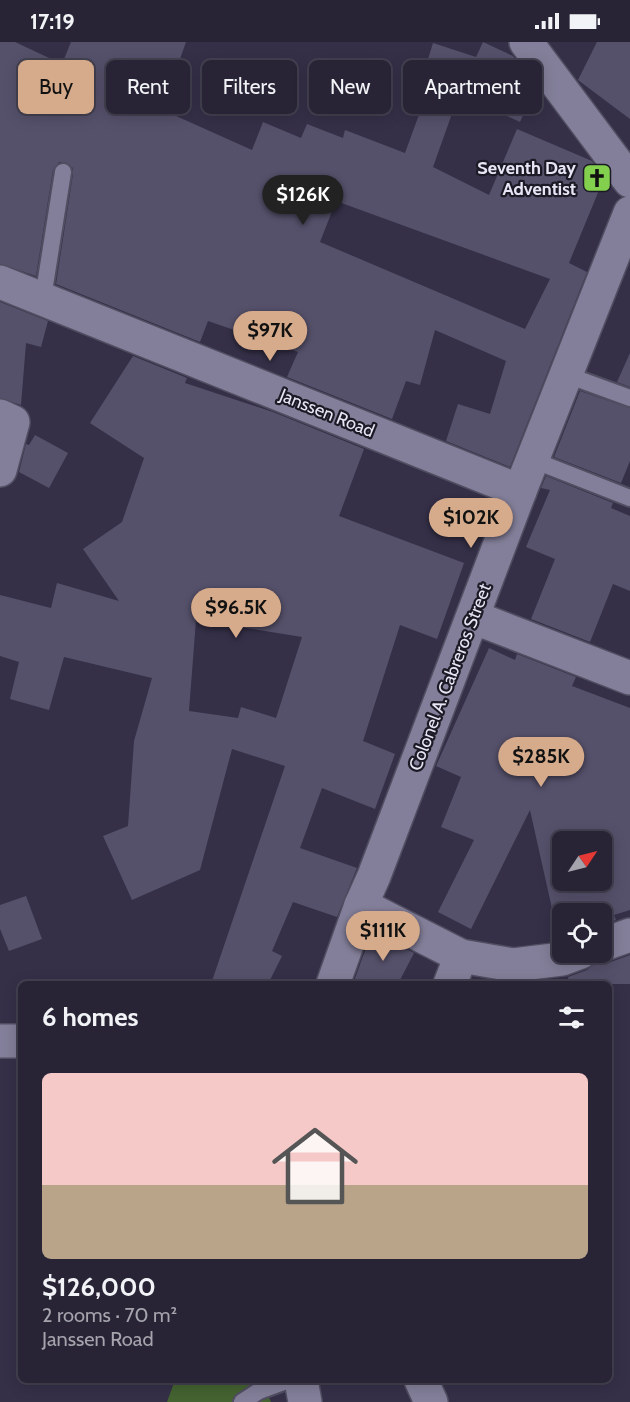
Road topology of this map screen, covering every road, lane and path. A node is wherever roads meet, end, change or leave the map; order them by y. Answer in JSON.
{"nodes":[{"id":1,"x":526,"y":42,"type":"edge"},
{"id":2,"x":63,"y":172,"type":"dead end"},
{"id":3,"x":630,"y":181,"type":"edge"},
{"id":4,"x":630,"y":213,"type":"edge"},
{"id":5,"x":0,"y":282,"type":"edge"},
{"id":6,"x":43,"y":298,"type":"junction"},
{"id":7,"x":567,"y":375,"type":"junction"},
{"id":8,"x":630,"y":398,"type":"edge"},
{"id":9,"x":0,"y":416,"type":"edge"},
{"id":10,"x":533,"y":460,"type":"junction"},
{"id":11,"x":0,"y":470,"type":"edge"},
{"id":12,"x":520,"y":491,"type":"junction"},
{"id":13,"x":630,"y":498,"type":"edge"},
{"id":14,"x":473,"y":616,"type":"junction"},
{"id":15,"x":630,"y":678,"type":"edge"},
{"id":16,"x":361,"y":905,"type":"junction"},
{"id":17,"x":630,"y":934,"type":"edge"},
{"id":18,"x":612,"y":941,"type":"edge"},
{"id":19,"x":552,"y":960,"type":"edge"},
{"id":20,"x":455,"y":970,"type":"edge"},
{"id":21,"x":334,"y":981,"type":"edge"},
{"id":22,"x":0,"y":1041,"type":"edge"},
{"id":23,"x":18,"y":1041,"type":"edge"},
{"id":24,"x":281,"y":1383,"type":"edge"},
{"id":25,"x":302,"y":1383,"type":"edge"},
{"id":26,"x":422,"y":1383,"type":"edge"},
{"id":27,"x":242,"y":1402,"type":"edge"},
{"id":28,"x":305,"y":1402,"type":"edge"},
{"id":29,"x":431,"y":1402,"type":"edge"}],
"edges":[{"from":1,"to":3,"type":"street"},
{"from":2,"to":6,"type":"lane"},
{"from":4,"to":7,"type":"street","name":"Colonel A. Cabreros Street"},
{"from":5,"to":6,"type":"street","name":"Janssen Road"},
{"from":6,"to":12,"type":"street","name":"Janssen Road"},
{"from":7,"to":8,"type":"lane"},
{"from":7,"to":10,"type":"street","name":"Colonel A. Cabreros Street"},
{"from":9,"to":11,"type":"street"},
{"from":10,"to":12,"type":"street","name":"Colonel A. Cabreros Street"},
{"from":10,"to":13,"type":"lane"},
{"from":12,"to":14,"type":"street","name":"Colonel A. Cabreros Street"},
{"from":14,"to":15,"type":"street"},
{"from":14,"to":16,"type":"street","name":"Colonel A. Cabreros Street"},
{"from":16,"to":20,"type":"street"},
{"from":16,"to":21,"type":"street","name":"Colonel A. Cabreros Street"},
{"from":17,"to":18,"type":"street"},
{"from":19,"to":20,"type":"street"},
{"from":22,"to":23,"type":"street"},
{"from":24,"to":27,"type":"lane"},
{"from":25,"to":28,"type":"street"},
{"from":26,"to":29,"type":"street"}]}
